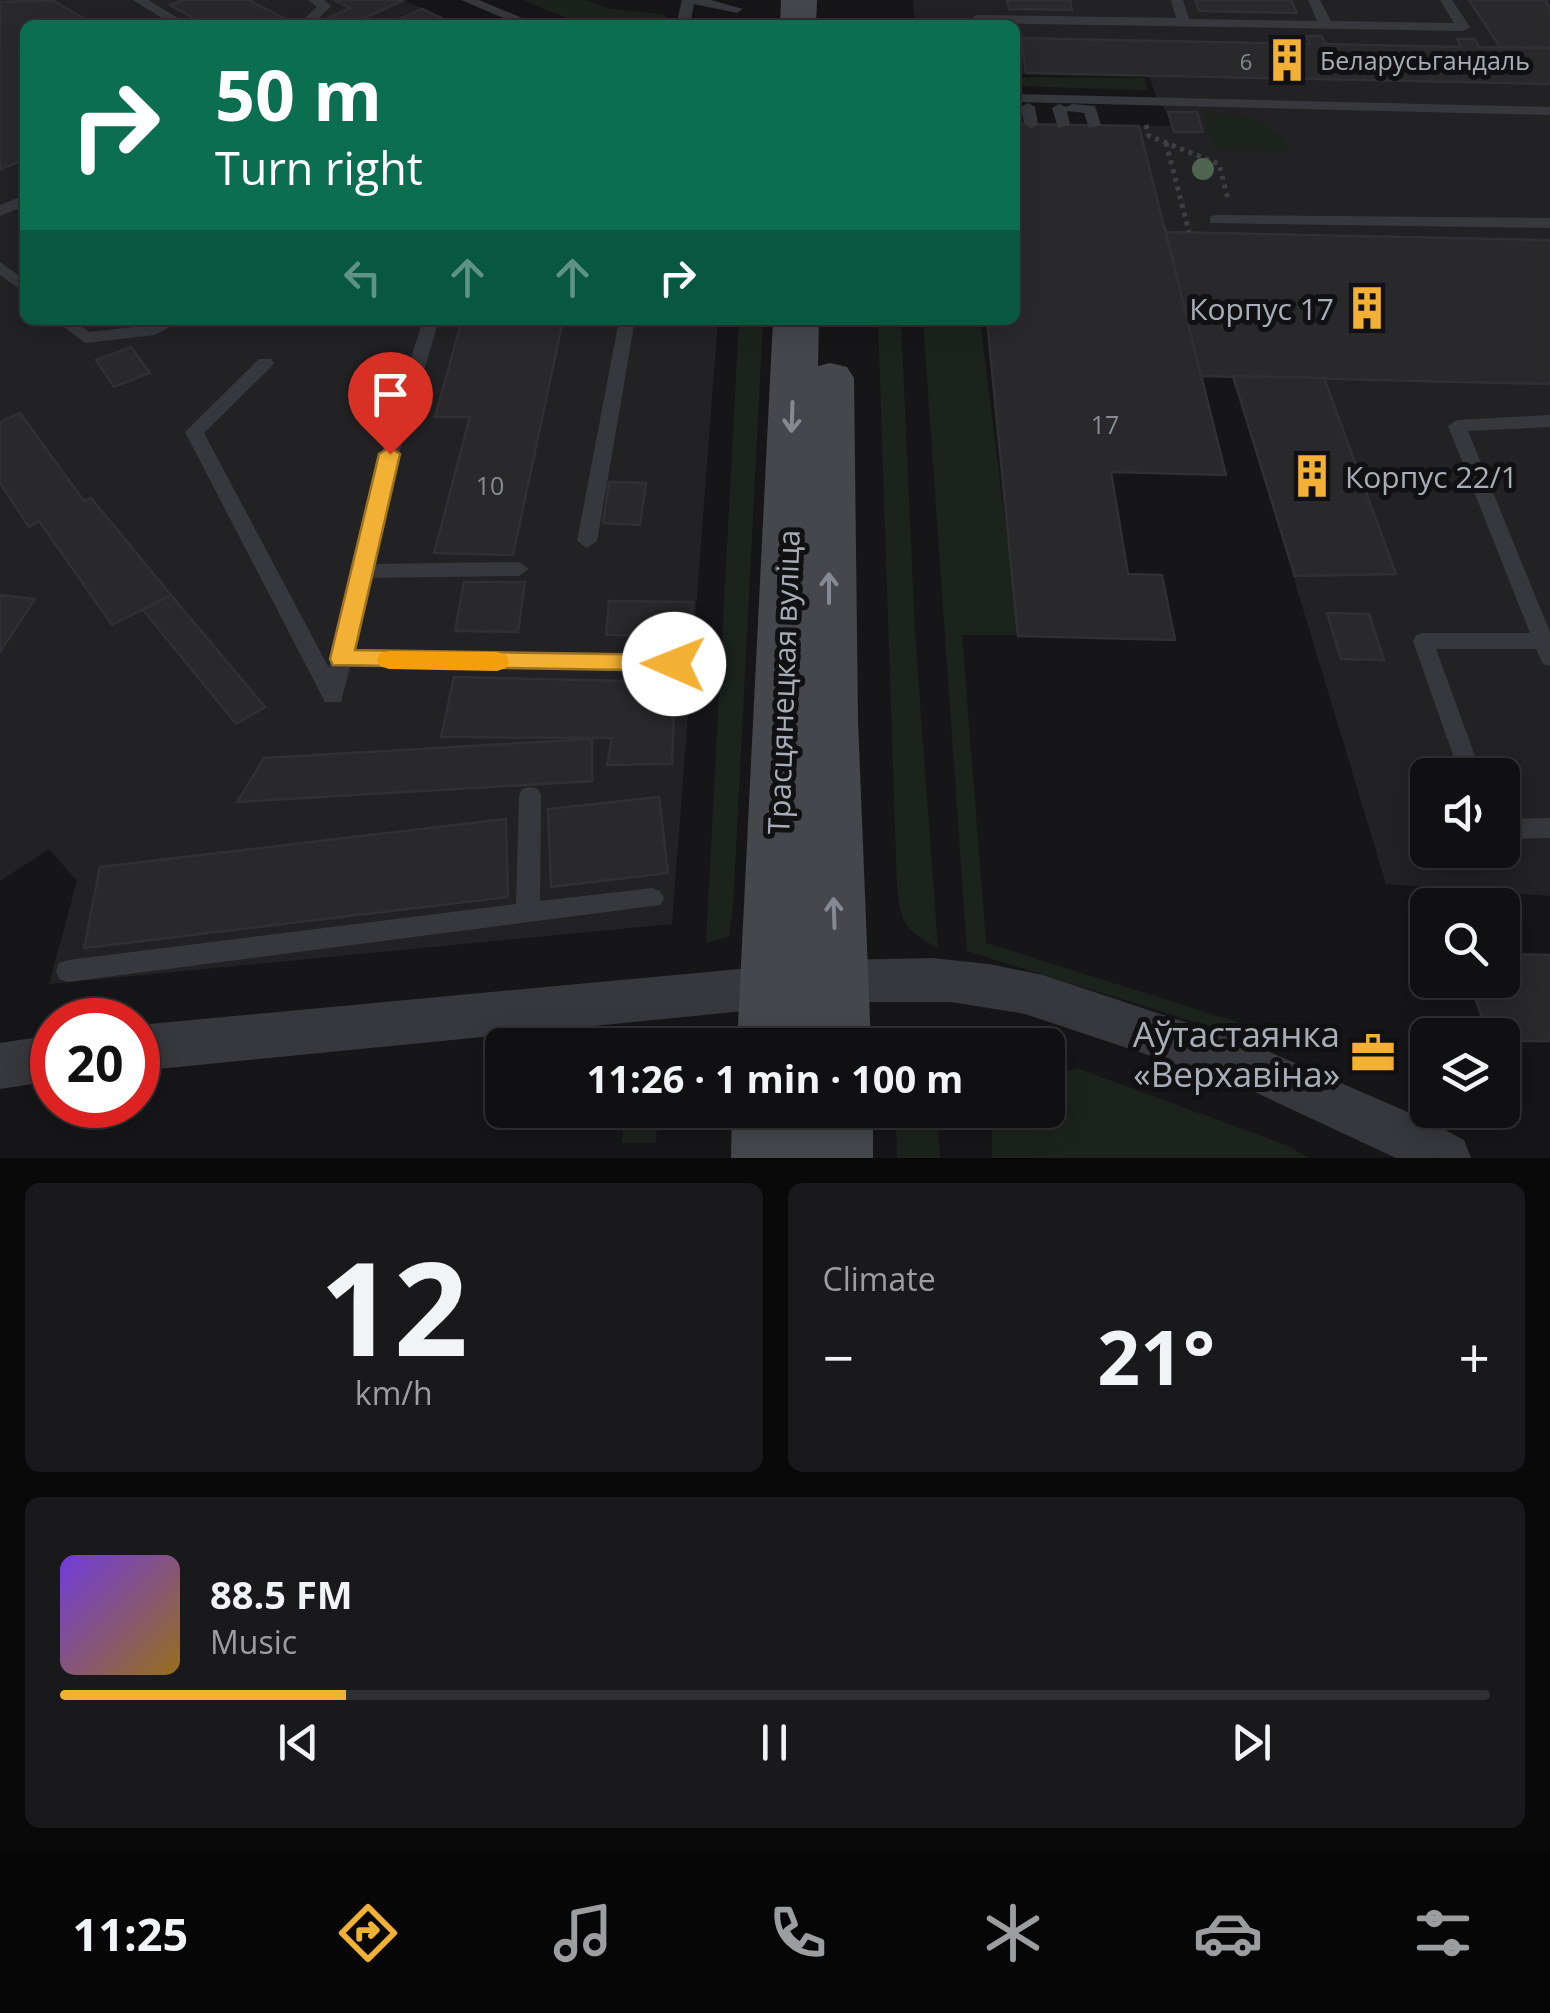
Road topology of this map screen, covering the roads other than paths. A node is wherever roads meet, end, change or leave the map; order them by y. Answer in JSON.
{"nodes":[{"id":1,"x":139,"y":0,"type":"edge"},
{"id":2,"x":314,"y":0,"type":"edge"},
{"id":3,"x":467,"y":0,"type":"edge"},
{"id":4,"x":689,"y":0,"type":"edge"},
{"id":5,"x":1090,"y":0,"type":"edge"},
{"id":6,"x":1177,"y":0,"type":"edge"},
{"id":7,"x":1314,"y":0,"type":"edge"},
{"id":8,"x":1446,"y":0,"type":"edge"},
{"id":9,"x":736,"y":9,"type":"dead end"},
{"id":10,"x":174,"y":20,"type":"edge"},
{"id":11,"x":310,"y":20,"type":"edge"},
{"id":12,"x":519,"y":20,"type":"edge"},
{"id":13,"x":1020,"y":22,"type":"edge"},
{"id":14,"x":1097,"y":22,"type":"junction"},
{"id":15,"x":1184,"y":23,"type":"junction"},
{"id":16,"x":1326,"y":25,"type":"junction"},
{"id":17,"x":1020,"y":104,"type":"edge"},
{"id":18,"x":1020,"y":104,"type":"edge"},
{"id":19,"x":1020,"y":106,"type":"edge"},
{"id":20,"x":1059,"y":108,"type":"junction"},
{"id":21,"x":1550,"y":111,"type":"edge"},
{"id":22,"x":1031,"y":124,"type":"dead end"},
{"id":23,"x":1063,"y":125,"type":"dead end"},
{"id":24,"x":1094,"y":125,"type":"dead end"},
{"id":25,"x":1215,"y":220,"type":"dead end"},
{"id":26,"x":1550,"y":223,"type":"edge"},
{"id":27,"x":0,"y":266,"type":"edge"},
{"id":28,"x":20,"y":284,"type":"edge"},
{"id":29,"x":70,"y":325,"type":"edge"},
{"id":30,"x":164,"y":325,"type":"edge"},
{"id":31,"x":429,"y":325,"type":"edge"},
{"id":32,"x":627,"y":325,"type":"edge"},
{"id":33,"x":796,"y":325,"type":"edge"},
{"id":34,"x":831,"y":325,"type":"edge"},
{"id":35,"x":265,"y":363,"type":"dead end"},
{"id":36,"x":1550,"y":421,"type":"edge"},
{"id":37,"x":588,"y":541,"type":"dead end"},
{"id":38,"x":519,"y":569,"type":"dead end"},
{"id":39,"x":362,"y":571,"type":"junction"},
{"id":40,"x":1546,"y":649,"type":"edge"},
{"id":41,"x":342,"y":659,"type":"junction"},
{"id":42,"x":674,"y":664,"type":"dead end"},
{"id":43,"x":1465,"y":758,"type":"edge"},
{"id":44,"x":530,"y":796,"type":"dead end"},
{"id":45,"x":1520,"y":828,"type":"edge"},
{"id":46,"x":1550,"y":828,"type":"edge"},
{"id":47,"x":652,"y":898,"type":"dead end"},
{"id":48,"x":528,"y":914,"type":"junction"},
{"id":49,"x":68,"y":971,"type":"dead end"},
{"id":50,"x":794,"y":1004,"type":"edge"},
{"id":51,"x":819,"y":1028,"type":"edge"},
{"id":52,"x":160,"y":1047,"type":"edge"},
{"id":53,"x":30,"y":1061,"type":"edge"},
{"id":54,"x":0,"y":1066,"type":"edge"},
{"id":55,"x":769,"y":1128,"type":"edge"},
{"id":56,"x":836,"y":1128,"type":"edge"},
{"id":57,"x":768,"y":1158,"type":"edge"},
{"id":58,"x":836,"y":1158,"type":"edge"},
{"id":59,"x":1446,"y":1158,"type":"edge"}],
"edges":[{"from":1,"to":10,"type":"lane"},
{"from":2,"to":11,"type":"lane"},
{"from":3,"to":12,"type":"lane"},
{"from":4,"to":9,"type":"lane"},
{"from":5,"to":14,"type":"lane"},
{"from":6,"to":15,"type":"lane"},
{"from":7,"to":16,"type":"lane"},
{"from":8,"to":16,"type":"lane"},
{"from":13,"to":14,"type":"lane"},
{"from":14,"to":15,"type":"lane"},
{"from":15,"to":16,"type":"lane"},
{"from":17,"to":20,"type":"lane"},
{"from":18,"to":21,"type":"lane"},
{"from":19,"to":22,"type":"lane"},
{"from":20,"to":23,"type":"lane"},
{"from":20,"to":24,"type":"lane"},
{"from":25,"to":26,"type":"lane"},
{"from":27,"to":28,"type":"lane"},
{"from":29,"to":30,"type":"lane"},
{"from":31,"to":39,"type":"lane"},
{"from":32,"to":37,"type":"lane"},
{"from":33,"to":50,"type":"main road","name":"Трасцянецкая вуліца","one_way":true},
{"from":50,"to":34,"type":"main road","name":"Трасцянецкая вуліца","one_way":true},
{"from":35,"to":41,"type":"lane"},
{"from":36,"to":40,"type":"lane"},
{"from":38,"to":39,"type":"lane"},
{"from":39,"to":41,"type":"lane"},
{"from":40,"to":43,"type":"lane"},
{"from":41,"to":42,"type":"lane"},
{"from":44,"to":48,"type":"lane"},
{"from":45,"to":46,"type":"lane"},
{"from":47,"to":48,"type":"lane"},
{"from":48,"to":49,"type":"lane"},
{"from":50,"to":51,"type":"main road","name":"Трасцянецкая вуліца"},
{"from":50,"to":52,"type":"street"},
{"from":50,"to":59,"type":"street"},
{"from":53,"to":54,"type":"street"},
{"from":55,"to":57,"type":"main road"},
{"from":56,"to":58,"type":"main road"}]}
